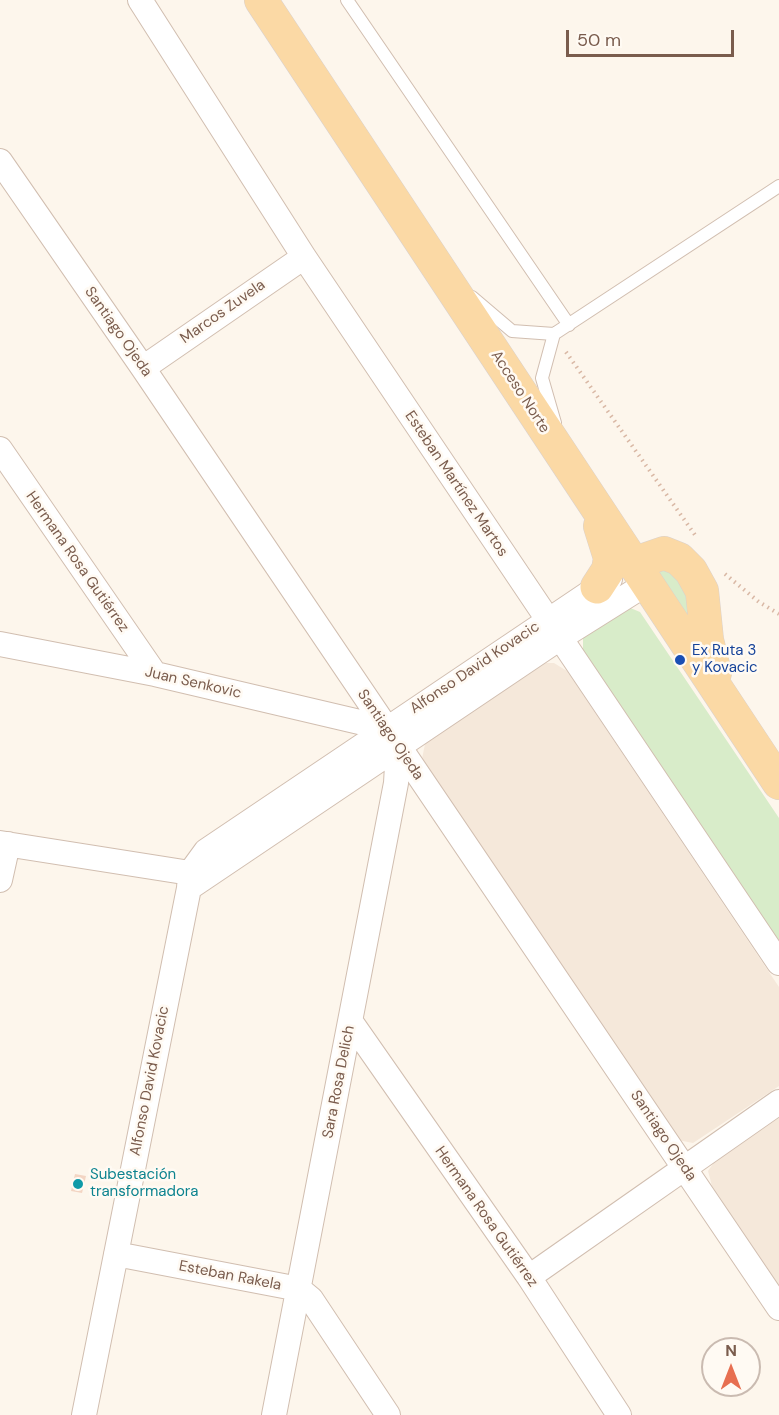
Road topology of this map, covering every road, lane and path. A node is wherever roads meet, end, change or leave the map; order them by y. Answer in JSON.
{"nodes":[{"id":1,"x":140,"y":0,"type":"edge"},
{"id":2,"x":261,"y":0,"type":"edge"},
{"id":3,"x":347,"y":0,"type":"edge"},
{"id":4,"x":0,"y":161,"type":"edge"},
{"id":5,"x":779,"y":186,"type":"edge"},
{"id":6,"x":304,"y":257,"type":"junction"},
{"id":7,"x":436,"y":266,"type":"junction"},
{"id":8,"x":569,"y":325,"type":"junction"},
{"id":9,"x":554,"y":334,"type":"junction"},
{"id":10,"x":143,"y":368,"type":"junction"},
{"id":11,"x":0,"y":449,"type":"edge"},
{"id":12,"x":564,"y":459,"type":"junction"},
{"id":13,"x":591,"y":502,"type":"junction"},
{"id":14,"x":697,"y":539,"type":"dead end"},
{"id":15,"x":718,"y":566,"type":"dead end"},
{"id":16,"x":639,"y":574,"type":"junction"},
{"id":17,"x":597,"y":587,"type":"junction"},
{"id":18,"x":779,"y":614,"type":"edge"},
{"id":19,"x":553,"y":629,"type":"junction"},
{"id":20,"x":0,"y":644,"type":"edge"},
{"id":21,"x":155,"y":674,"type":"junction"},
{"id":22,"x":720,"y":692,"type":"junction"},
{"id":23,"x":392,"y":738,"type":"junction"},
{"id":24,"x":779,"y":783,"type":"edge"},
{"id":25,"x":4,"y":844,"type":"edge"},
{"id":26,"x":0,"y":880,"type":"edge"},
{"id":27,"x":189,"y":881,"type":"junction"},
{"id":28,"x":779,"y":963,"type":"edge"},
{"id":29,"x":351,"y":1022,"type":"junction"},
{"id":30,"x":779,"y":1102,"type":"edge"},
{"id":31,"x":683,"y":1166,"type":"junction"},
{"id":32,"x":116,"y":1254,"type":"junction"},
{"id":33,"x":528,"y":1277,"type":"junction"},
{"id":34,"x":299,"y":1289,"type":"junction"},
{"id":35,"x":779,"y":1308,"type":"edge"},
{"id":36,"x":84,"y":1415,"type":"edge"},
{"id":37,"x":274,"y":1415,"type":"edge"},
{"id":38,"x":388,"y":1415,"type":"edge"},
{"id":39,"x":619,"y":1415,"type":"edge"}],
"edges":[{"from":1,"to":6,"type":"street","name":"Esteban Martínez Martos"},
{"from":2,"to":7,"type":"main road","name":"Acceso Norte"},
{"from":3,"to":8,"type":"lane"},
{"from":4,"to":10,"type":"street","name":"Santiago Ojeda"},
{"from":5,"to":8,"type":"lane"},
{"from":6,"to":10,"type":"street","name":"Marcos Zuvela"},
{"from":6,"to":19,"type":"street","name":"Esteban Martínez Martos"},
{"from":7,"to":9,"type":"lane"},
{"from":7,"to":12,"type":"main road","name":"Acceso Norte"},
{"from":8,"to":9,"type":"lane"},
{"from":9,"to":12,"type":"lane"},
{"from":9,"to":14,"type":"path"},
{"from":10,"to":23,"type":"street","name":"Santiago Ojeda"},
{"from":11,"to":21,"type":"street","name":"Hermana Rosa Gutiérrez"},
{"from":12,"to":13,"type":"main road","name":"Acceso Norte"},
{"from":13,"to":16,"type":"main road","name":"Acceso Norte"},
{"from":13,"to":17,"type":"main road"},
{"from":15,"to":18,"type":"path"},
{"from":16,"to":17,"type":"street","name":"Alfonso David Kovacic"},
{"from":16,"to":19,"type":"street","name":"Alfonso David Kovacic"},
{"from":16,"to":22,"type":"main road","name":"Acceso Norte"},
{"from":16,"to":22,"type":"main road"},
{"from":17,"to":19,"type":"street","name":"Alfonso David Kovacic"},
{"from":19,"to":23,"type":"street","name":"Alfonso David Kovacic"},
{"from":19,"to":28,"type":"street","name":"Esteban Martínez Martos"},
{"from":20,"to":21,"type":"street","name":"Juan Senkovic"},
{"from":21,"to":23,"type":"street","name":"Juan Senkovic"},
{"from":22,"to":24,"type":"main road","name":"Acceso Norte"},
{"from":23,"to":27,"type":"street","name":"Alfonso David Kovacic"},
{"from":23,"to":29,"type":"street","name":"Sara Rosa Delich"},
{"from":23,"to":31,"type":"street","name":"Santiago Ojeda"},
{"from":25,"to":26,"type":"street"},
{"from":25,"to":27,"type":"street"},
{"from":27,"to":32,"type":"street","name":"Alfonso David Kovacic"},
{"from":29,"to":33,"type":"street","name":"Hermana Rosa Gutiérrez"},
{"from":29,"to":34,"type":"street","name":"Sara Rosa Delich"},
{"from":30,"to":31,"type":"street"},
{"from":31,"to":33,"type":"street"},
{"from":31,"to":35,"type":"street","name":"Santiago Ojeda"},
{"from":32,"to":34,"type":"street","name":"Esteban Rakela"},
{"from":32,"to":36,"type":"street","name":"Alfonso David Kovacic"},
{"from":33,"to":39,"type":"street","name":"Hermana Rosa Gutiérrez"},
{"from":34,"to":37,"type":"street","name":"Sara Rosa Delich"},
{"from":34,"to":38,"type":"street","name":"Esteban Rakela"}]}
